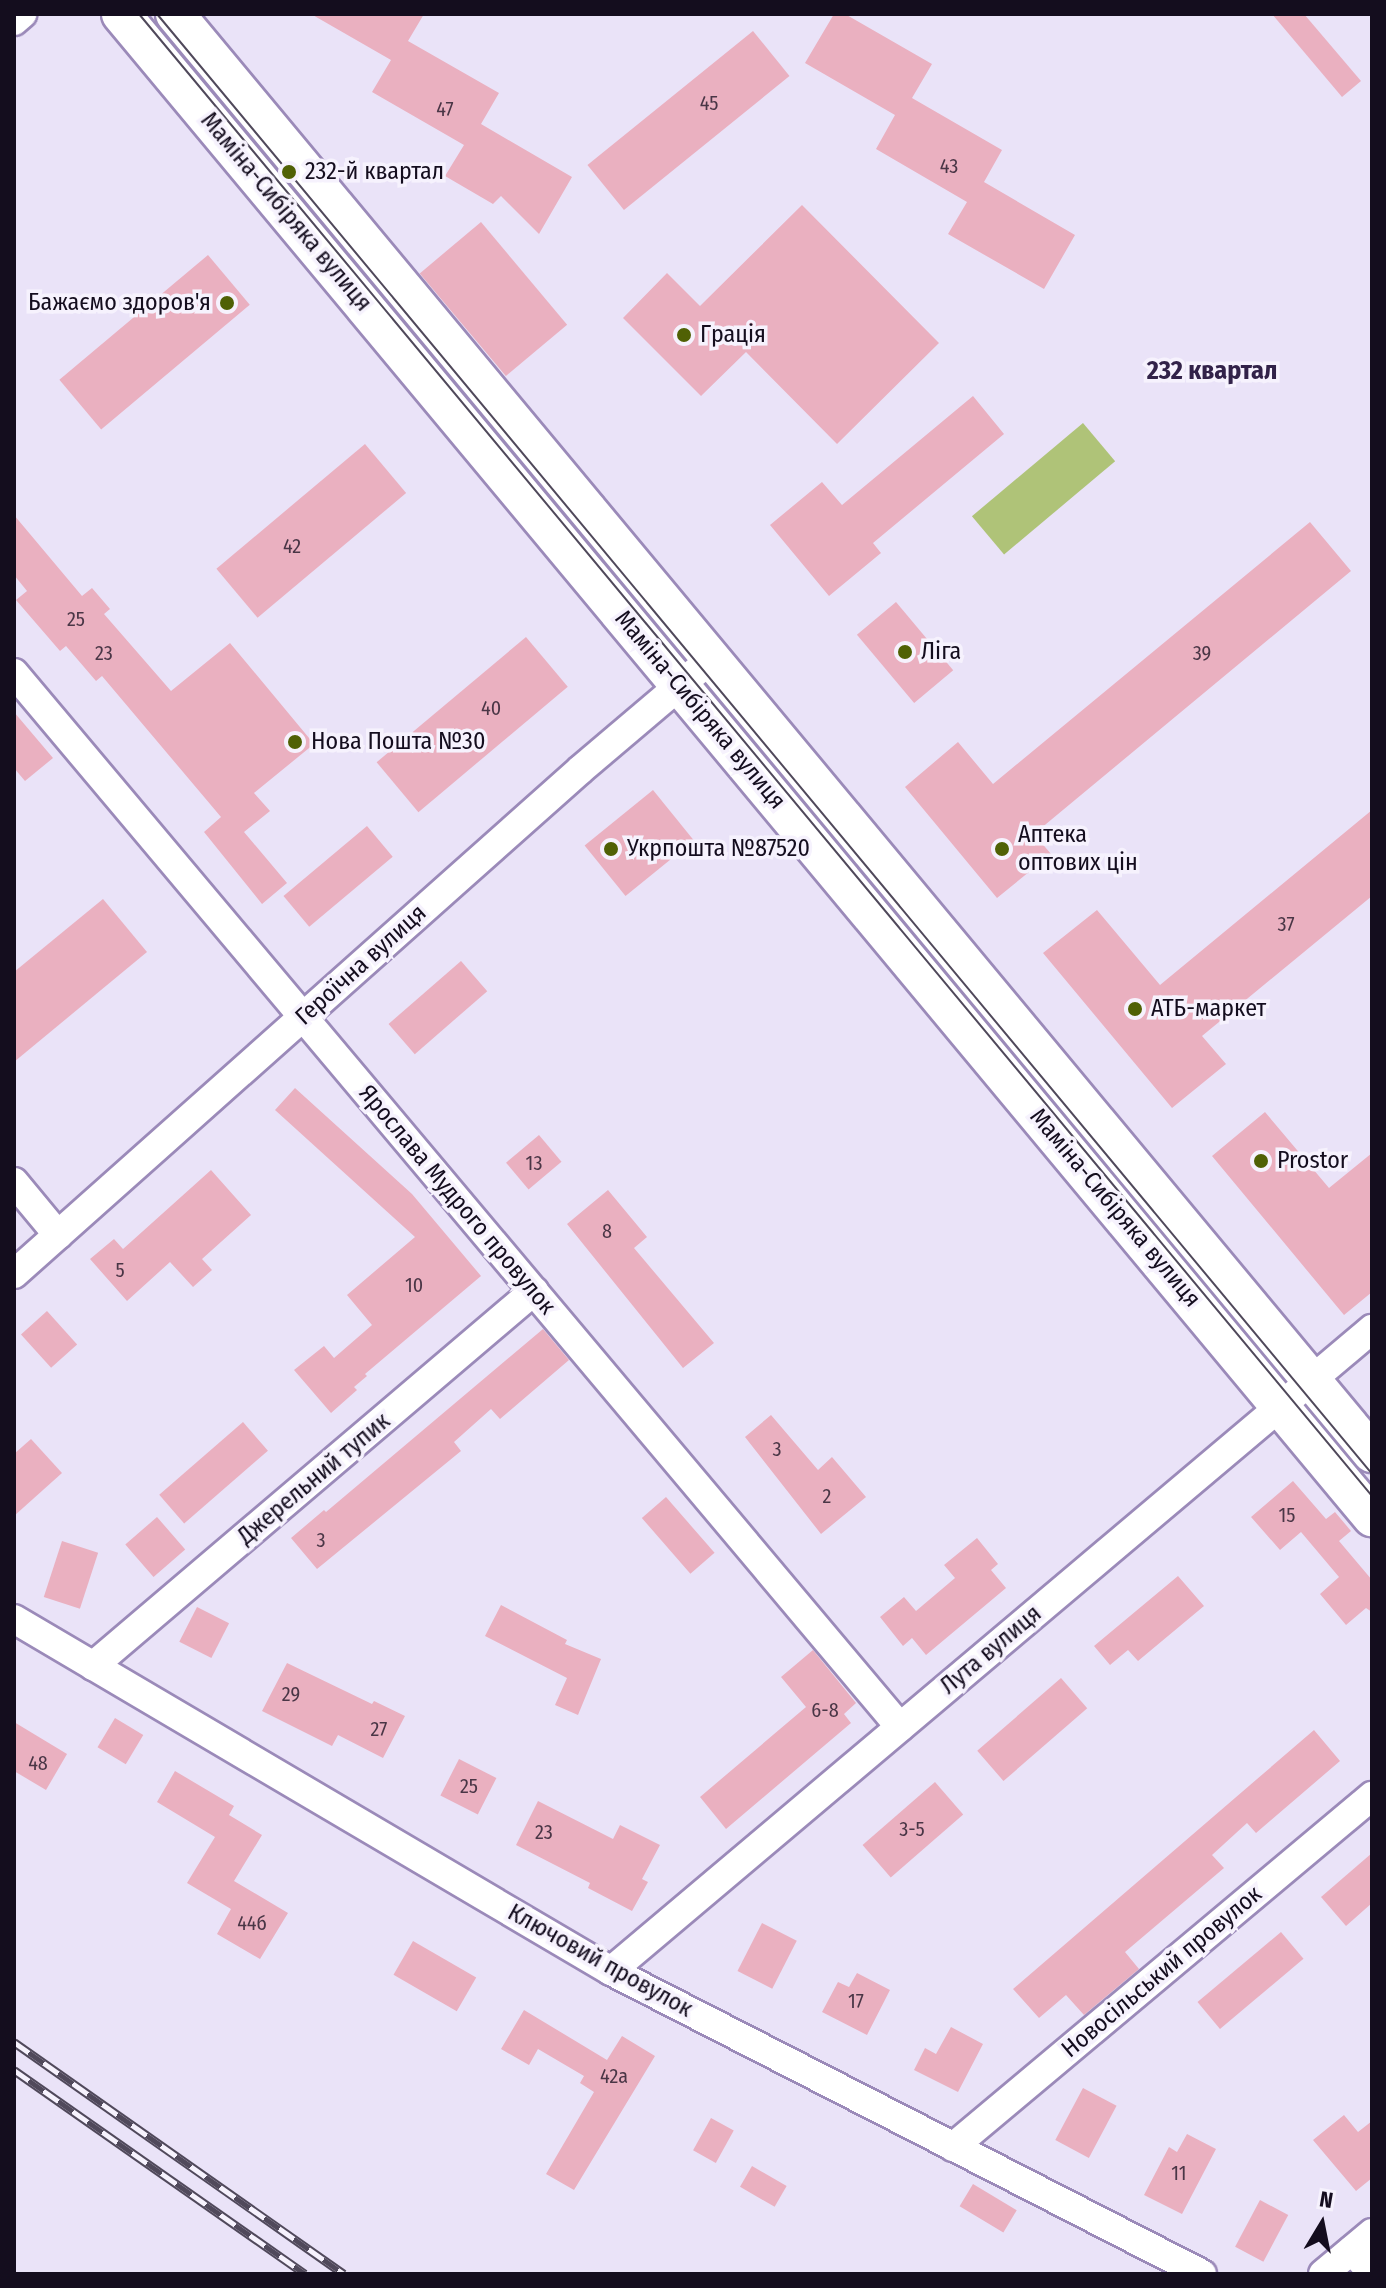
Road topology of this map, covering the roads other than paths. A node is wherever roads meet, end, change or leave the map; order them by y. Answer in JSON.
{"nodes":[{"id":1,"x":22,"y":14,"type":"edge"},
{"id":2,"x":121,"y":14,"type":"edge"},
{"id":3,"x":175,"y":14,"type":"edge"},
{"id":4,"x":14,"y":21,"type":"edge"},
{"id":5,"x":711,"y":659,"type":"junction"},
{"id":6,"x":14,"y":673,"type":"edge"},
{"id":7,"x":679,"y":685,"type":"junction"},
{"id":8,"x":303,"y":1017,"type":"junction"},
{"id":9,"x":14,"y":1182,"type":"edge"},
{"id":10,"x":58,"y":1235,"type":"junction"},
{"id":11,"x":14,"y":1274,"type":"edge"},
{"id":12,"x":534,"y":1291,"type":"junction"},
{"id":13,"x":1372,"y":1329,"type":"edge"},
{"id":14,"x":1311,"y":1380,"type":"junction"},
{"id":15,"x":1280,"y":1407,"type":"junction"},
{"id":16,"x":1372,"y":1453,"type":"edge"},
{"id":17,"x":1372,"y":1517,"type":"edge"},
{"id":18,"x":14,"y":1619,"type":"edge"},
{"id":19,"x":93,"y":1666,"type":"junction"},
{"id":20,"x":900,"y":1727,"type":"junction"},
{"id":21,"x":1372,"y":1796,"type":"edge"},
{"id":22,"x":611,"y":1971,"type":"junction"},
{"id":23,"x":953,"y":2147,"type":"junction"},
{"id":24,"x":1362,"y":2242,"type":"edge"},
{"id":25,"x":1372,"y":2273,"type":"edge"},
{"id":26,"x":1202,"y":2274,"type":"edge"},
{"id":27,"x":1323,"y":2274,"type":"edge"}],
"edges":[{"from":1,"to":4,"type":"street"},
{"from":2,"to":7,"type":"main road","name":"Маміна-Сибіряка вулиця"},
{"from":3,"to":5,"type":"main road","name":"Маміна-Сибіряка вулиця"},
{"from":5,"to":7,"type":"street","name":"Героїчна вулиця"},
{"from":5,"to":14,"type":"main road","name":"Маміна-Сибіряка вулиця"},
{"from":6,"to":8,"type":"street","name":"Ярослава Мудрого провулок"},
{"from":7,"to":8,"type":"street","name":"Героїчна вулиця"},
{"from":7,"to":15,"type":"main road","name":"Маміна-Сибіряка вулиця"},
{"from":8,"to":10,"type":"street","name":"Героїчна вулиця"},
{"from":8,"to":12,"type":"street","name":"Ярослава Мудрого провулок"},
{"from":9,"to":10,"type":"street"},
{"from":10,"to":11,"type":"street","name":"Героїчна вулиця"},
{"from":12,"to":19,"type":"street","name":"Джерельний тупик"},
{"from":12,"to":20,"type":"street","name":"Ярослава Мудрого провулок"},
{"from":13,"to":14,"type":"street","name":"Лута вулиця"},
{"from":14,"to":15,"type":"street","name":"Лута вулиця"},
{"from":14,"to":16,"type":"main road","name":"Маміна-Сибіряка вулиця"},
{"from":15,"to":17,"type":"main road","name":"Маміна-Сибіряка вулиця"},
{"from":15,"to":20,"type":"street","name":"Лута вулиця"},
{"from":18,"to":19,"type":"street","name":"Ключовий провулок"},
{"from":19,"to":22,"type":"street","name":"Ключовий провулок"},
{"from":20,"to":22,"type":"street","name":"Лута вулиця"},
{"from":21,"to":23,"type":"street","name":"Новосільський провулок"},
{"from":22,"to":23,"type":"street","name":"Ключовий провулок"},
{"from":23,"to":26,"type":"street","name":"Ключовий провулок"},
{"from":24,"to":25,"type":"street"},
{"from":24,"to":27,"type":"street"}]}
